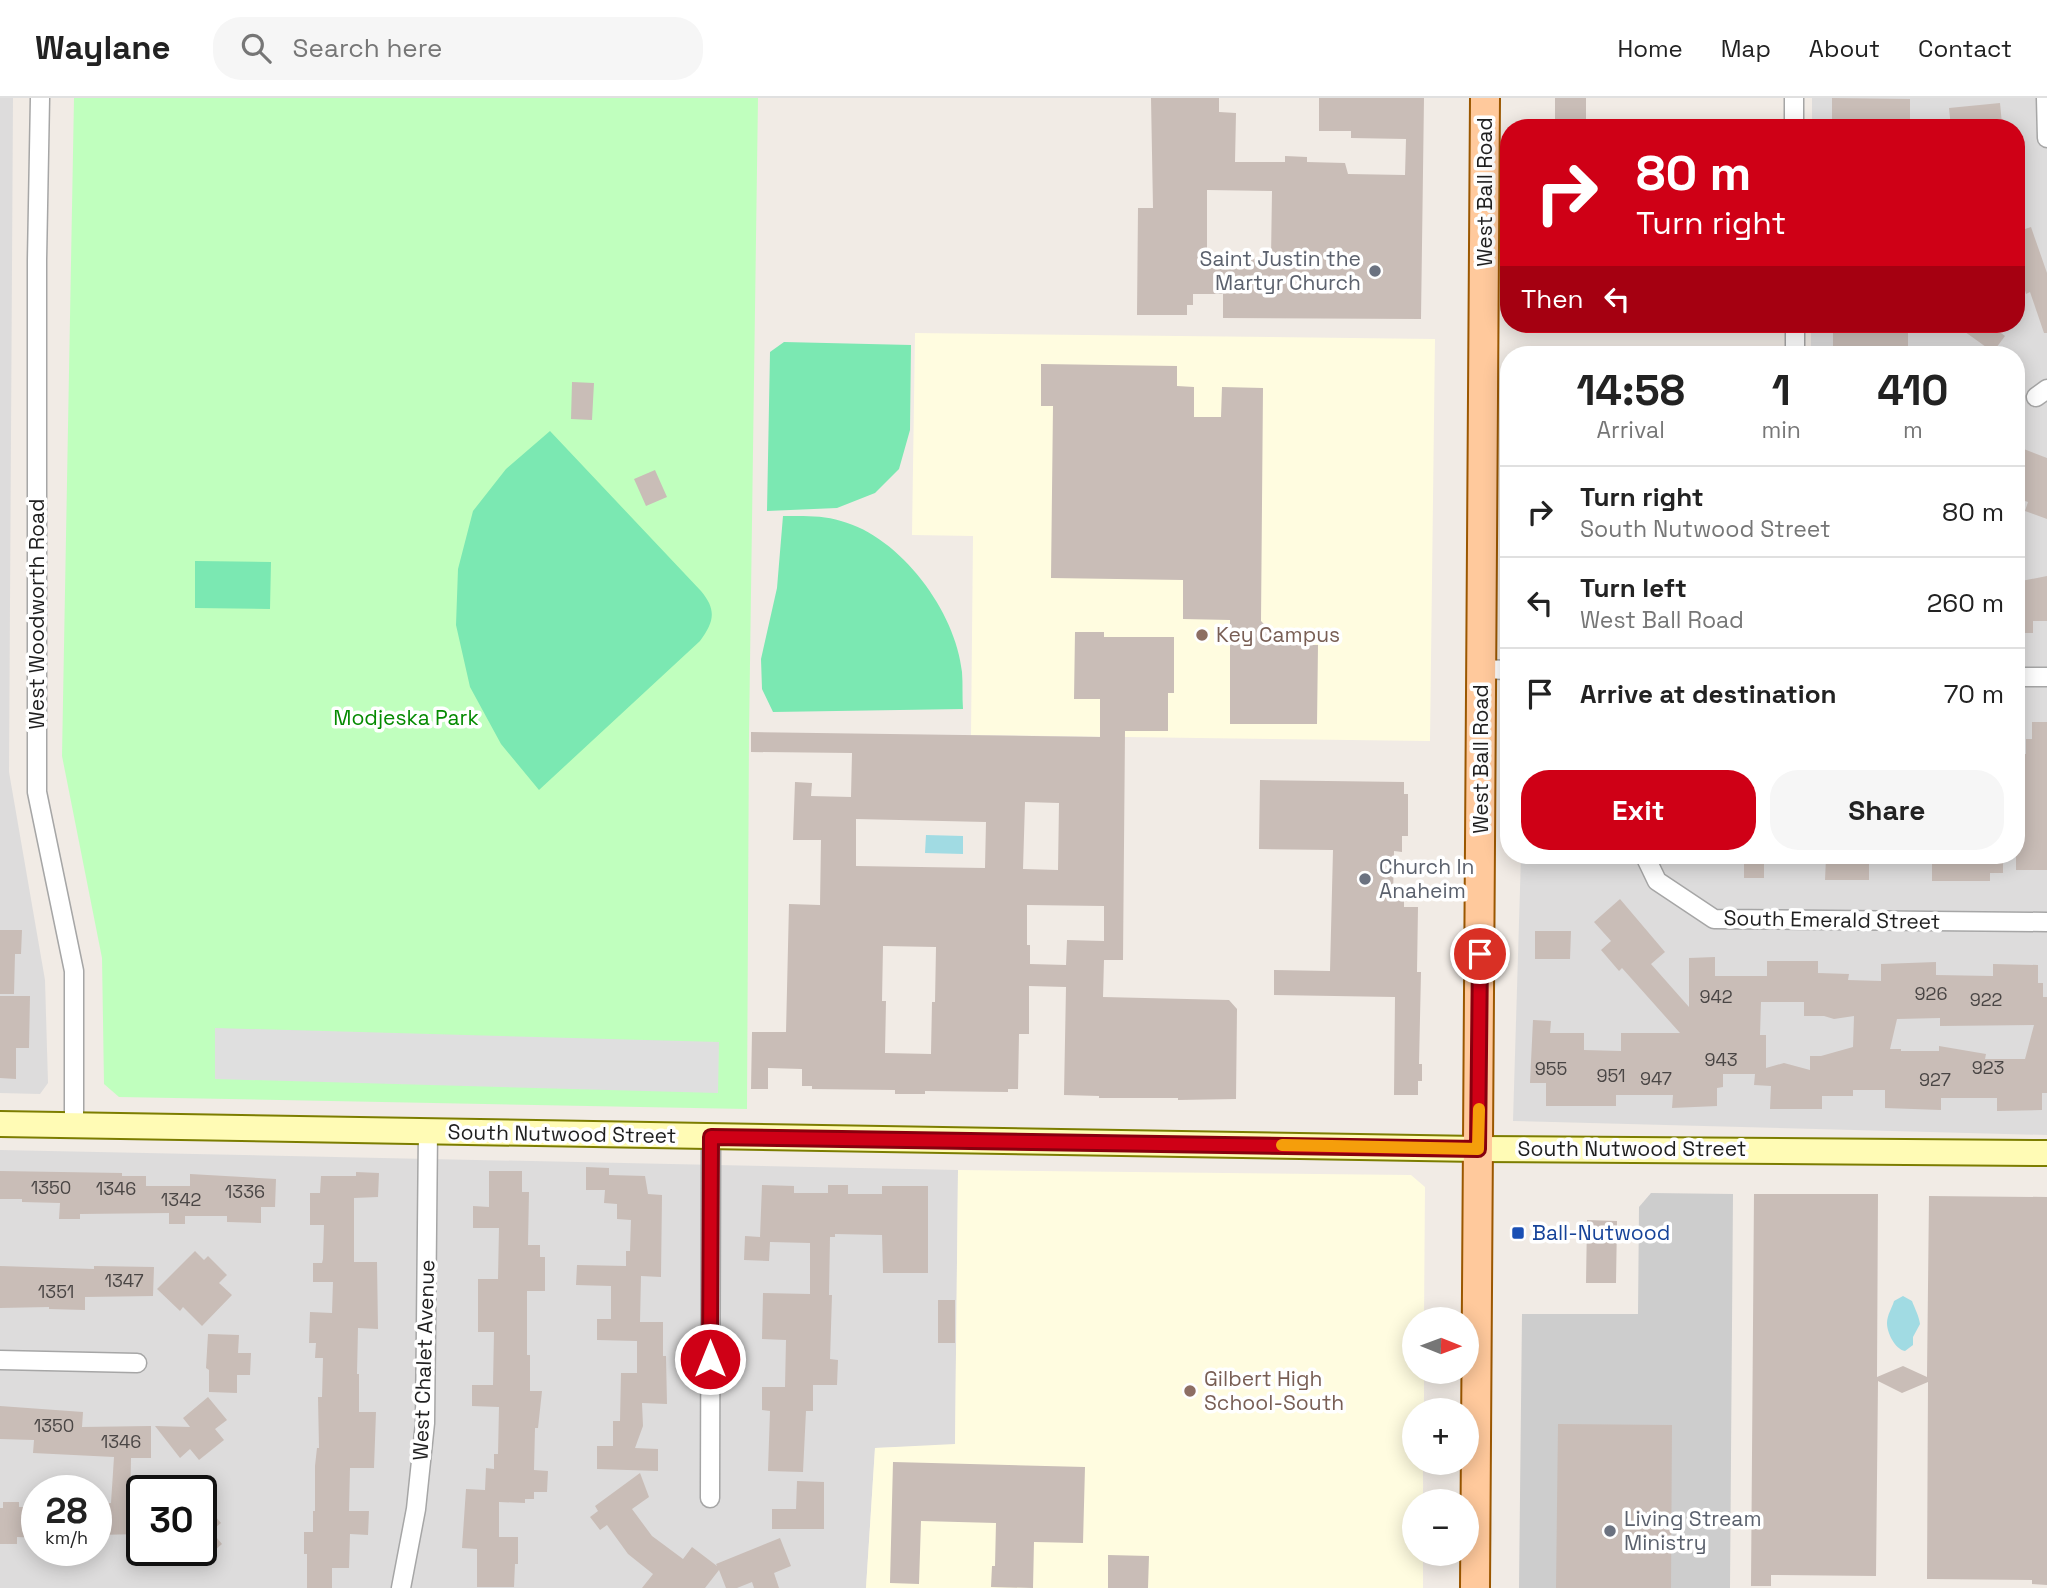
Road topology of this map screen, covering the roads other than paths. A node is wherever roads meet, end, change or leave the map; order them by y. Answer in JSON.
{"nodes":[{"id":1,"x":40,"y":98,"type":"edge"},
{"id":2,"x":1485,"y":98,"type":"edge"},
{"id":3,"x":1794,"y":98,"type":"edge"},
{"id":4,"x":2046,"y":98,"type":"edge"},
{"id":5,"x":1794,"y":119,"type":"edge"},
{"id":6,"x":2047,"y":138,"type":"edge"},
{"id":7,"x":1495,"y":669,"type":"edge"},
{"id":8,"x":2025,"y":677,"type":"edge"},
{"id":9,"x":2047,"y":677,"type":"edge"},
{"id":10,"x":1649,"y":864,"type":"edge"},
{"id":11,"x":2047,"y":922,"type":"edge"},
{"id":12,"x":0,"y":1124,"type":"edge"},
{"id":13,"x":74,"y":1126,"type":"junction"},
{"id":14,"x":428,"y":1131,"type":"junction"},
{"id":15,"x":711,"y":1137,"type":"junction"},
{"id":16,"x":1478,"y":1149,"type":"junction"},
{"id":17,"x":2047,"y":1153,"type":"edge"},
{"id":18,"x":0,"y":1360,"type":"edge"},
{"id":19,"x":137,"y":1363,"type":"dead end"},
{"id":20,"x":710,"y":1498,"type":"dead end"},
{"id":21,"x":401,"y":1588,"type":"edge"},
{"id":22,"x":1475,"y":1588,"type":"edge"}],
"edges":[{"from":1,"to":13,"type":"street","name":"West Woodworth Road"},
{"from":2,"to":7,"type":"main road","name":"West Ball Road"},
{"from":3,"to":5,"type":"street"},
{"from":4,"to":6,"type":"street"},
{"from":7,"to":16,"type":"main road","name":"West Ball Road"},
{"from":8,"to":9,"type":"street"},
{"from":10,"to":11,"type":"street","name":"South Emerald Street"},
{"from":12,"to":13,"type":"street","name":"South Nutwood Street"},
{"from":13,"to":14,"type":"street","name":"South Nutwood Street"},
{"from":14,"to":15,"type":"street","name":"South Nutwood Street"},
{"from":14,"to":21,"type":"street","name":"West Chalet Avenue"},
{"from":15,"to":16,"type":"street","name":"South Nutwood Street"},
{"from":15,"to":20,"type":"street"},
{"from":16,"to":17,"type":"street","name":"South Nutwood Street"},
{"from":16,"to":22,"type":"main road","name":"West Ball Road"},
{"from":18,"to":19,"type":"street"}]}
